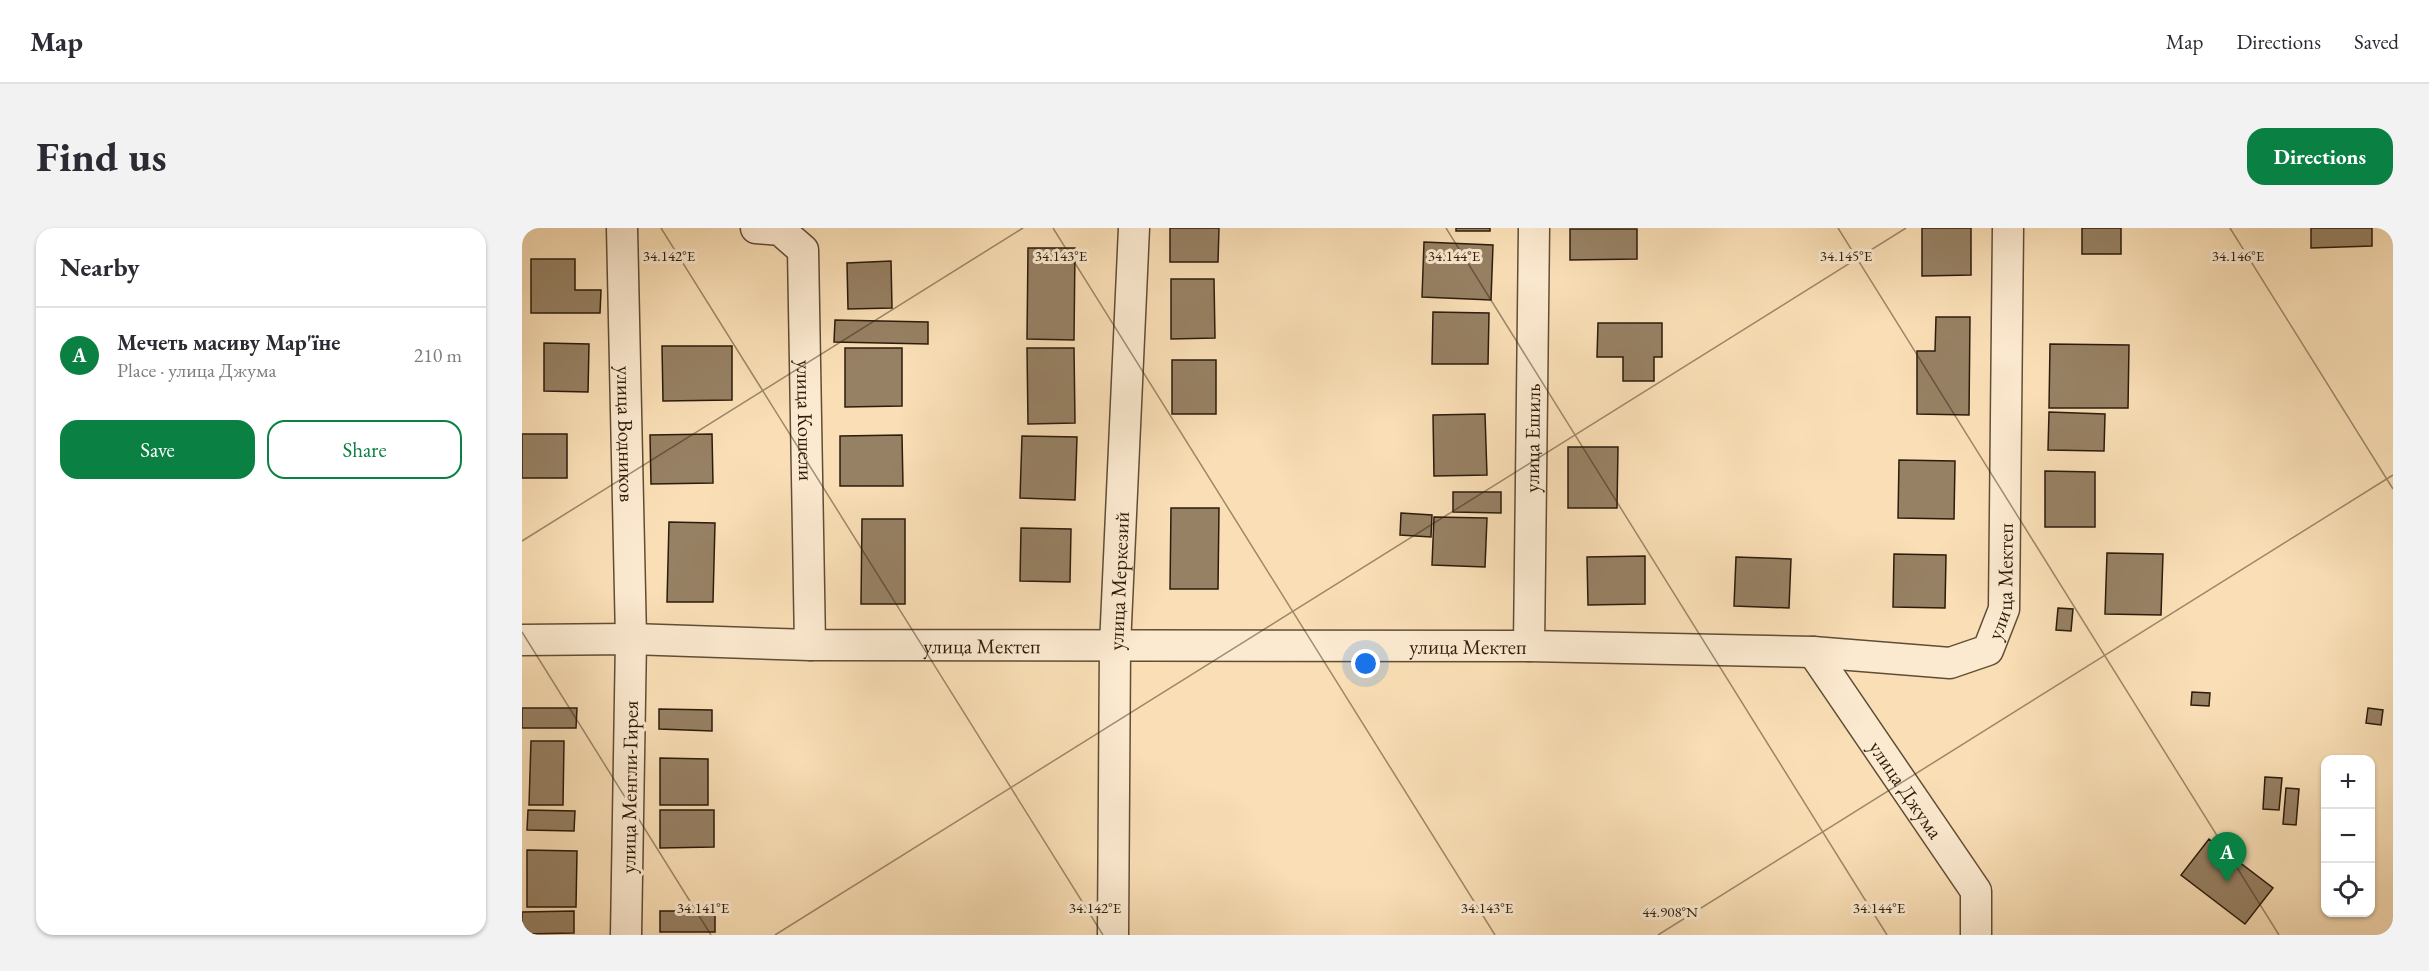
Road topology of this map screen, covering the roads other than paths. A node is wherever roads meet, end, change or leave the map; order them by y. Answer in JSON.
{"nodes":[{"id":1,"x":622,"y":228,"type":"edge"},
{"id":2,"x":756,"y":228,"type":"edge"},
{"id":3,"x":1134,"y":228,"type":"edge"},
{"id":4,"x":1534,"y":228,"type":"edge"},
{"id":5,"x":2008,"y":228,"type":"edge"},
{"id":6,"x":631,"y":639,"type":"junction"},
{"id":7,"x":522,"y":640,"type":"edge"},
{"id":8,"x":810,"y":645,"type":"junction"},
{"id":9,"x":1115,"y":646,"type":"junction"},
{"id":10,"x":1530,"y":646,"type":"junction"},
{"id":11,"x":1813,"y":652,"type":"junction"},
{"id":12,"x":626,"y":935,"type":"edge"},
{"id":13,"x":1113,"y":935,"type":"edge"},
{"id":14,"x":1976,"y":935,"type":"edge"}],
"edges":[{"from":1,"to":6,"type":"street","name":"улица Водников"},
{"from":2,"to":8,"type":"street","name":"улица Кошели"},
{"from":3,"to":9,"type":"street","name":"улица Меркезий"},
{"from":4,"to":10,"type":"street","name":"улица Ешиль"},
{"from":5,"to":11,"type":"street","name":"улица Мектеп"},
{"from":6,"to":7,"type":"street","name":"улица Мектеп"},
{"from":6,"to":8,"type":"street","name":"улица Мектеп"},
{"from":6,"to":12,"type":"street","name":"улица Менгли-Гирея"},
{"from":8,"to":9,"type":"street","name":"улица Мектеп"},
{"from":9,"to":10,"type":"street","name":"улица Мектеп"},
{"from":9,"to":13,"type":"street","name":"улица Меркезий"},
{"from":10,"to":11,"type":"street","name":"улица Мектеп"},
{"from":11,"to":14,"type":"street","name":"улица Джума"}]}
